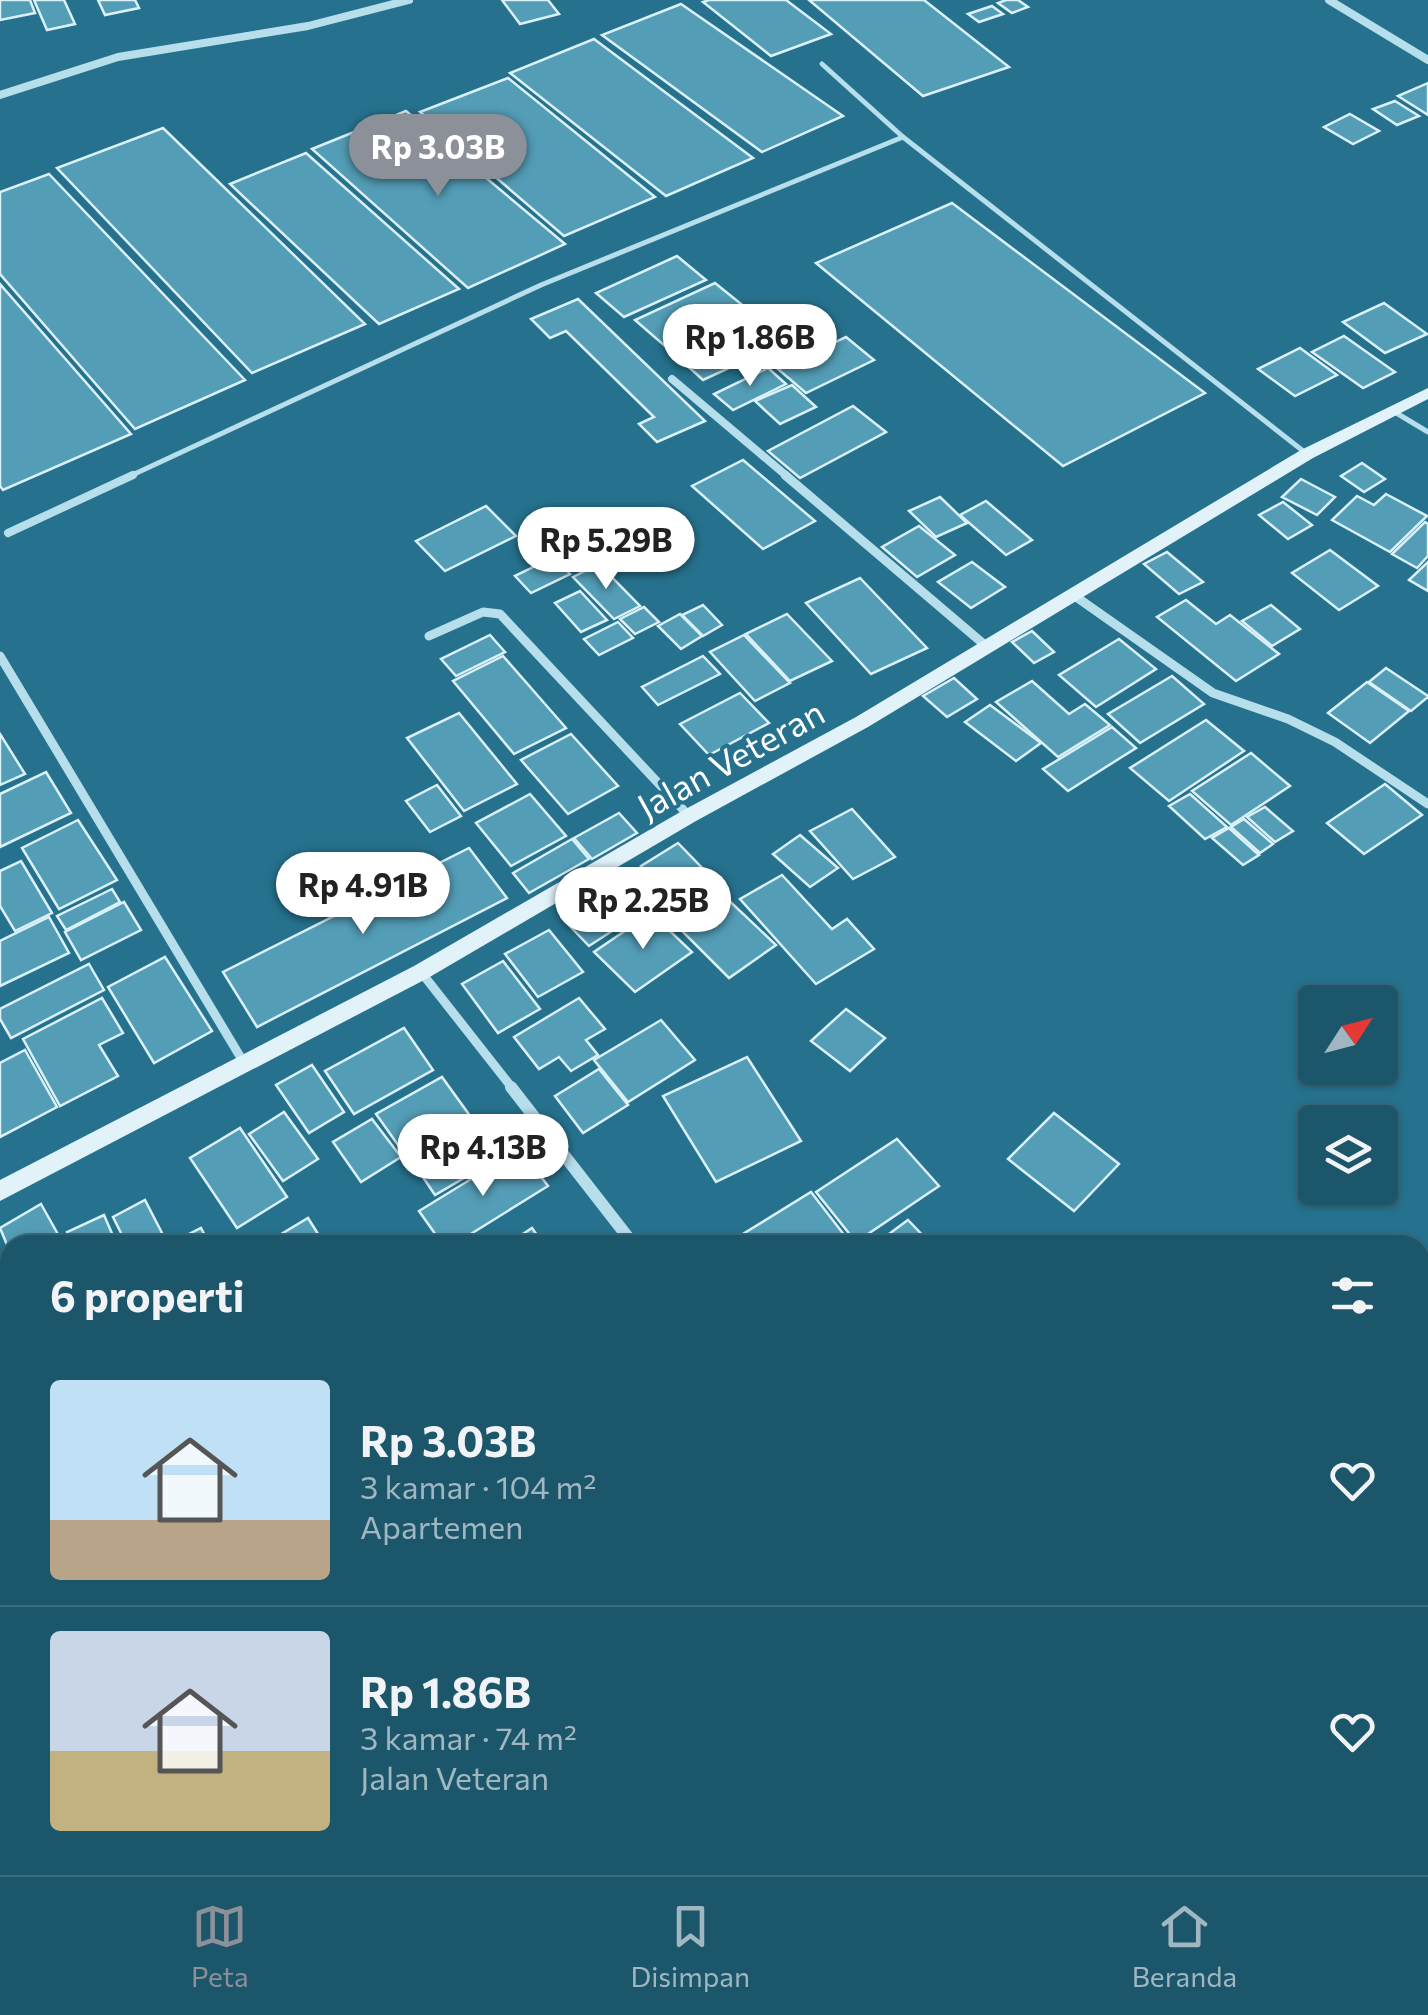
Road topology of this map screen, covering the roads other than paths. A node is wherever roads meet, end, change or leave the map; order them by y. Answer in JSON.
{"nodes":[{"id":1,"x":409,"y":0,"type":"edge"},
{"id":2,"x":1329,"y":0,"type":"edge"},
{"id":3,"x":1428,"y":60,"type":"edge"},
{"id":4,"x":822,"y":64,"type":"dead end"},
{"id":5,"x":0,"y":95,"type":"edge"},
{"id":6,"x":903,"y":137,"type":"junction"},
{"id":7,"x":672,"y":379,"type":"dead end"},
{"id":8,"x":1428,"y":393,"type":"edge"},
{"id":9,"x":1393,"y":411,"type":"junction"},
{"id":10,"x":1428,"y":432,"type":"edge"},
{"id":11,"x":1306,"y":454,"type":"junction"},
{"id":12,"x":8,"y":532,"type":"dead end"},
{"id":13,"x":1072,"y":594,"type":"junction"},
{"id":14,"x":429,"y":636,"type":"dead end"},
{"id":15,"x":986,"y":646,"type":"junction"},
{"id":16,"x":0,"y":656,"type":"edge"},
{"id":17,"x":1428,"y":804,"type":"edge"},
{"id":18,"x":690,"y":816,"type":"junction"},
{"id":19,"x":421,"y":972,"type":"junction"},
{"id":20,"x":244,"y":1063,"type":"junction"},
{"id":21,"x":0,"y":1191,"type":"edge"},
{"id":22,"x":626,"y":1235,"type":"edge"}],
"edges":[{"from":1,"to":5,"type":"street"},
{"from":2,"to":3,"type":"street"},
{"from":4,"to":6,"type":"lane"},
{"from":6,"to":11,"type":"lane"},
{"from":6,"to":12,"type":"lane"},
{"from":7,"to":15,"type":"street"},
{"from":8,"to":9,"type":"main road","name":"Jalan Veteran"},
{"from":9,"to":10,"type":"lane"},
{"from":9,"to":11,"type":"main road","name":"Jalan Veteran"},
{"from":11,"to":13,"type":"main road","name":"Jalan Veteran"},
{"from":13,"to":15,"type":"main road","name":"Jalan Veteran"},
{"from":13,"to":17,"type":"street"},
{"from":14,"to":18,"type":"street"},
{"from":15,"to":18,"type":"main road","name":"Jalan Veteran"},
{"from":16,"to":20,"type":"street"},
{"from":18,"to":19,"type":"main road","name":"Jalan Veteran"},
{"from":19,"to":20,"type":"main road","name":"Jalan Veteran"},
{"from":19,"to":22,"type":"street"},
{"from":20,"to":21,"type":"main road","name":"Jalan Veteran"}]}
